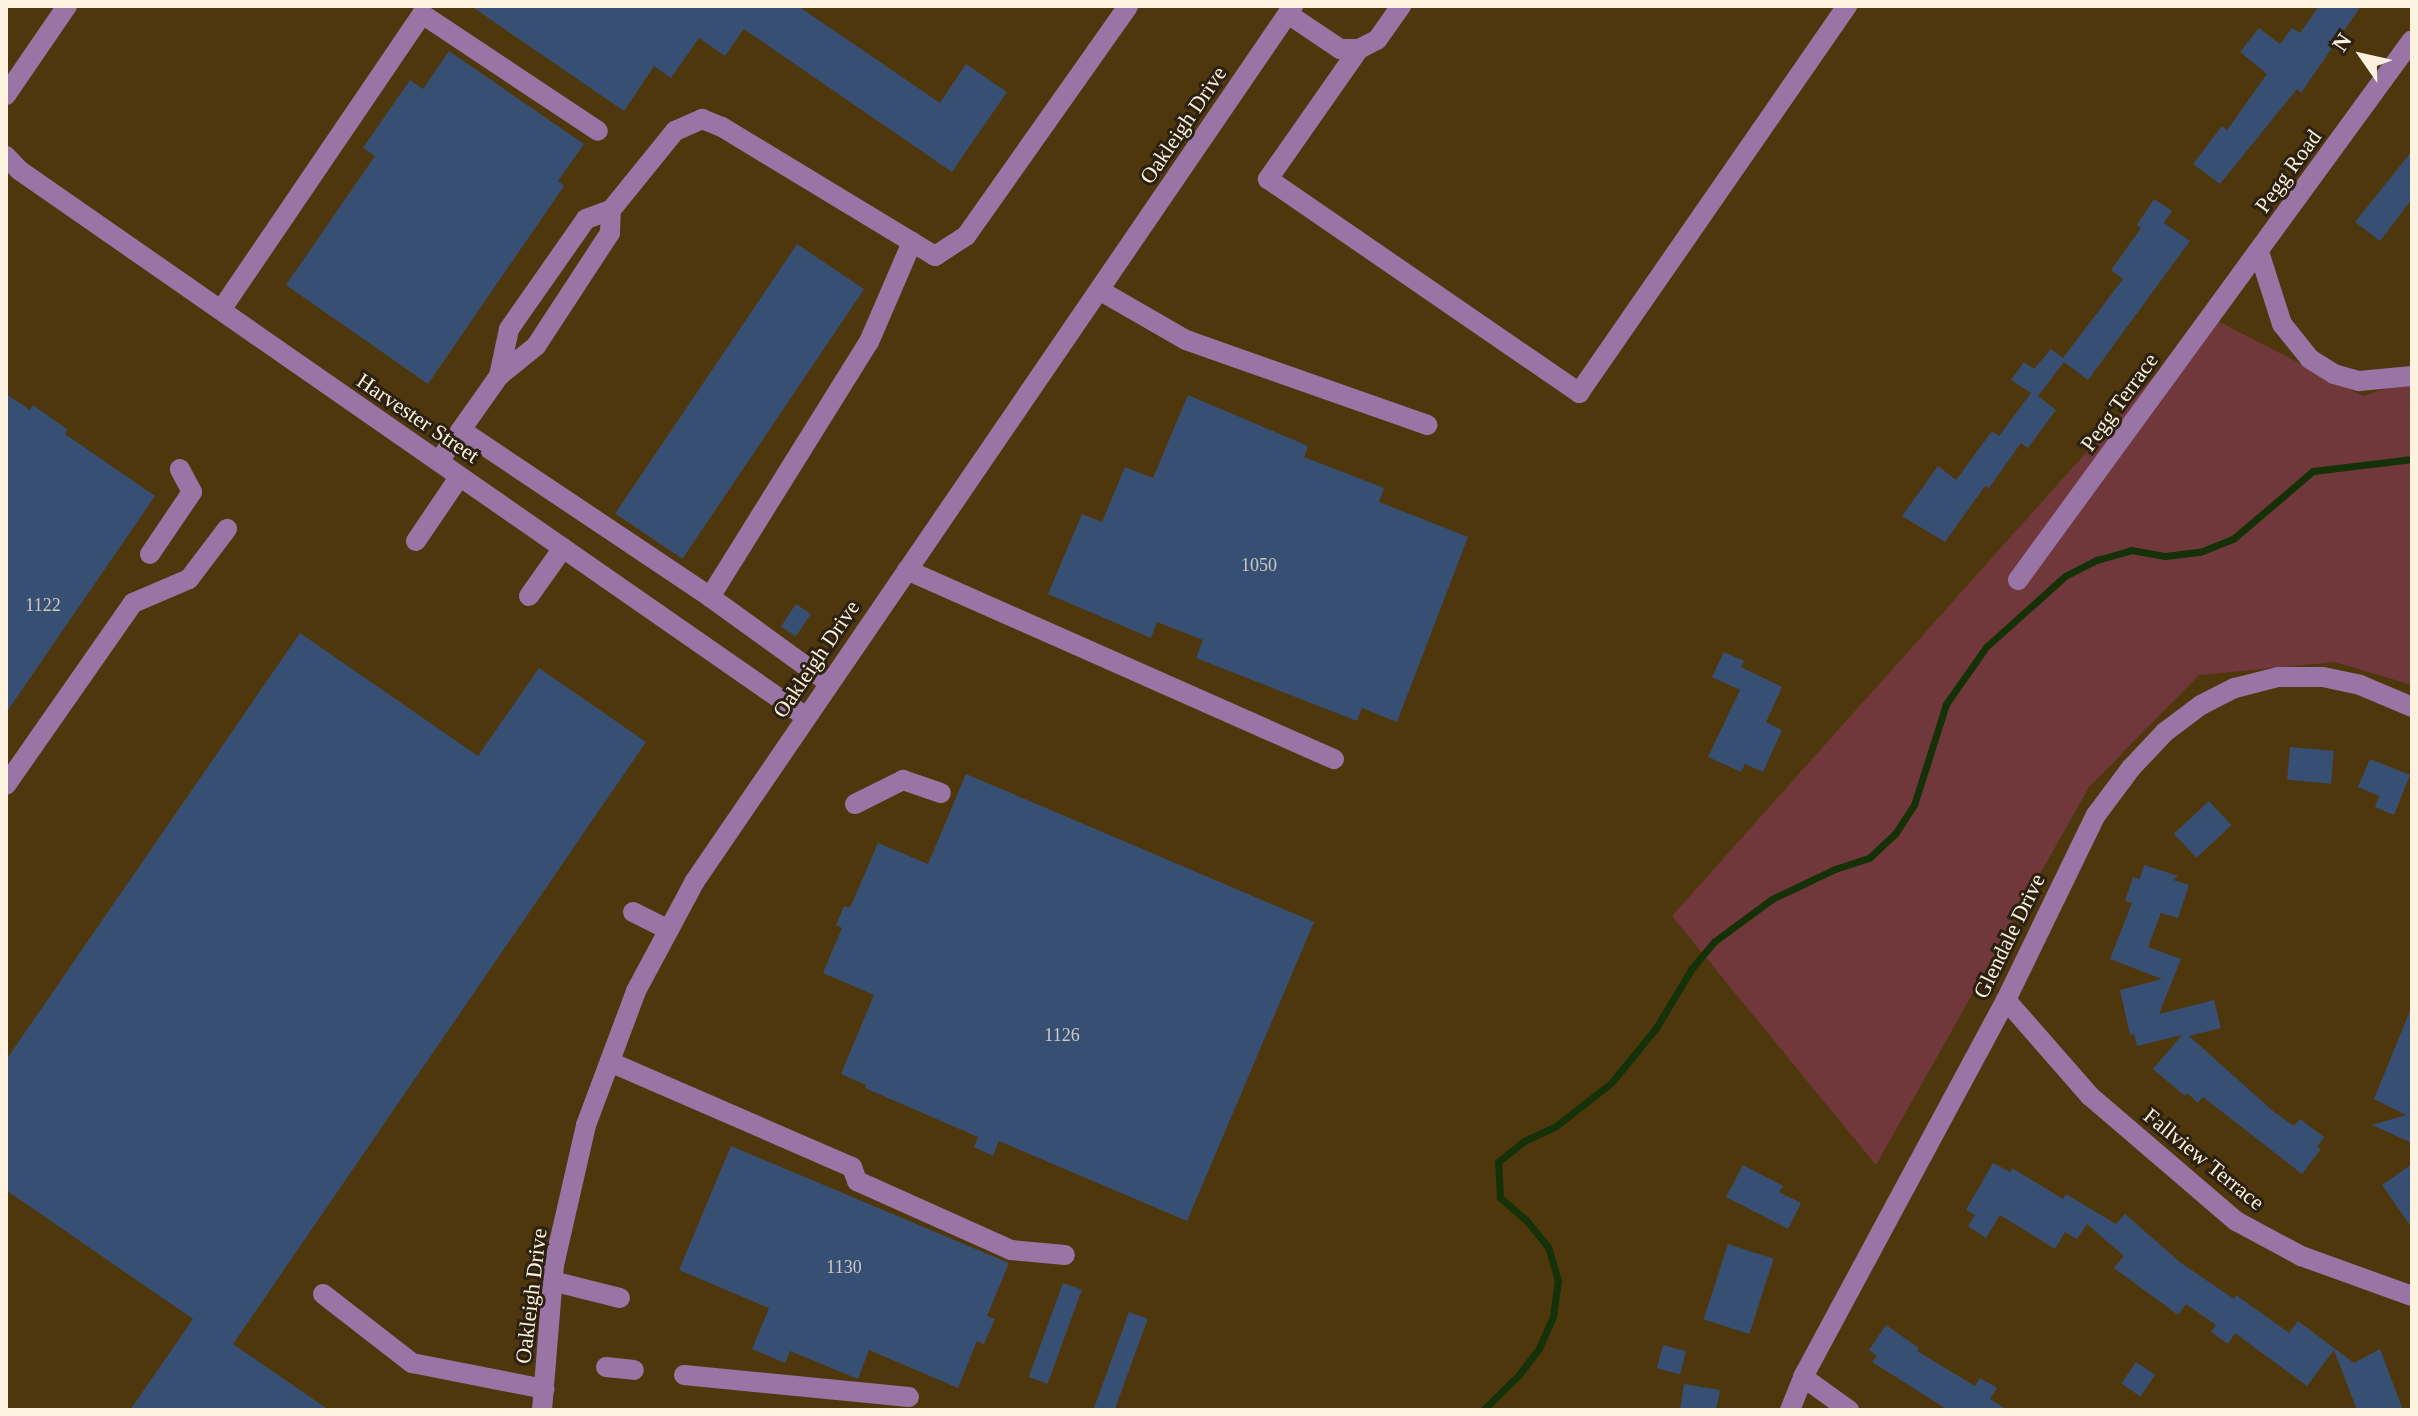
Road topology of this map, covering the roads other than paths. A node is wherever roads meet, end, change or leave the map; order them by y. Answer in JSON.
{"nodes":[{"id":1,"x":67,"y":6,"type":"edge"},
{"id":2,"x":1128,"y":6,"type":"edge"},
{"id":3,"x":1401,"y":6,"type":"edge"},
{"id":4,"x":1847,"y":6,"type":"edge"},
{"id":5,"x":1290,"y":10,"type":"edge"},
{"id":6,"x":2412,"y":40,"type":"edge"},
{"id":7,"x":1359,"y":49,"type":"junction"},
{"id":8,"x":6,"y":95,"type":"edge"},
{"id":9,"x":598,"y":131,"type":"dead end"},
{"id":10,"x":6,"y":156,"type":"edge"},
{"id":11,"x":611,"y":210,"type":"junction"},
{"id":12,"x":912,"y":242,"type":"junction"},
{"id":13,"x":2259,"y":252,"type":"junction"},
{"id":14,"x":1099,"y":290,"type":"junction"},
{"id":15,"x":221,"y":310,"type":"junction"},
{"id":16,"x":499,"y":376,"type":"junction"},
{"id":17,"x":2412,"y":376,"type":"edge"},
{"id":18,"x":1428,"y":425,"type":"dead end"},
{"id":19,"x":461,"y":430,"type":"junction"},
{"id":20,"x":439,"y":461,"type":"junction"},
{"id":21,"x":180,"y":469,"type":"dead end"},
{"id":22,"x":460,"y":476,"type":"junction"},
{"id":23,"x":227,"y":529,"type":"dead end"},
{"id":24,"x":416,"y":541,"type":"dead end"},
{"id":25,"x":563,"y":548,"type":"junction"},
{"id":26,"x":150,"y":554,"type":"dead end"},
{"id":27,"x":907,"y":570,"type":"junction"},
{"id":28,"x":2018,"y":580,"type":"dead end"},
{"id":29,"x":529,"y":596,"type":"dead end"},
{"id":30,"x":710,"y":597,"type":"junction"},
{"id":31,"x":829,"y":683,"type":"junction"},
{"id":32,"x":2412,"y":707,"type":"edge"},
{"id":33,"x":806,"y":717,"type":"junction"},
{"id":34,"x":1334,"y":759,"type":"dead end"},
{"id":35,"x":6,"y":785,"type":"edge"},
{"id":36,"x":941,"y":793,"type":"dead end"},
{"id":37,"x":855,"y":804,"type":"dead end"},
{"id":38,"x":633,"y":912,"type":"dead end"},
{"id":39,"x":669,"y":930,"type":"junction"},
{"id":40,"x":2006,"y":1000,"type":"junction"},
{"id":41,"x":610,"y":1062,"type":"junction"},
{"id":42,"x":1065,"y":1255,"type":"dead end"},
{"id":43,"x":552,"y":1281,"type":"junction"},
{"id":44,"x":323,"y":1294,"type":"dead end"},
{"id":45,"x":2412,"y":1296,"type":"edge"},
{"id":46,"x":620,"y":1298,"type":"dead end"},
{"id":47,"x":606,"y":1367,"type":"dead end"},
{"id":48,"x":634,"y":1370,"type":"dead end"},
{"id":49,"x":684,"y":1375,"type":"dead end"},
{"id":50,"x":1803,"y":1377,"type":"junction"},
{"id":51,"x":544,"y":1389,"type":"junction"},
{"id":52,"x":909,"y":1397,"type":"dead end"},
{"id":53,"x":542,"y":1410,"type":"edge"},
{"id":54,"x":1790,"y":1410,"type":"edge"},
{"id":55,"x":1849,"y":1410,"type":"edge"}],
"edges":[{"from":1,"to":8,"type":"street"},
{"from":2,"to":12,"type":"street"},
{"from":3,"to":7,"type":"street"},
{"from":4,"to":7,"type":"street"},
{"from":5,"to":7,"type":"street"},
{"from":5,"to":14,"type":"street","name":"Oakleigh Drive"},
{"from":6,"to":13,"type":"street","name":"Pegg Road"},
{"from":9,"to":15,"type":"street"},
{"from":10,"to":15,"type":"street","name":"Harvester Street"},
{"from":11,"to":12,"type":"street"},
{"from":11,"to":16,"type":"street"},
{"from":11,"to":16,"type":"street"},
{"from":12,"to":30,"type":"street"},
{"from":13,"to":17,"type":"street"},
{"from":13,"to":28,"type":"street","name":"Pegg Terrace"},
{"from":14,"to":18,"type":"street"},
{"from":14,"to":27,"type":"street","name":"Oakleigh Drive"},
{"from":15,"to":20,"type":"street","name":"Harvester Street"},
{"from":16,"to":19,"type":"street"},
{"from":19,"to":20,"type":"street"},
{"from":19,"to":30,"type":"street"},
{"from":20,"to":22,"type":"street","name":"Harvester Street"},
{"from":21,"to":26,"type":"street"},
{"from":22,"to":24,"type":"street"},
{"from":22,"to":25,"type":"street","name":"Harvester Street"},
{"from":23,"to":35,"type":"street"},
{"from":25,"to":29,"type":"street"},
{"from":25,"to":33,"type":"street","name":"Harvester Street"},
{"from":27,"to":31,"type":"street","name":"Oakleigh Drive"},
{"from":27,"to":34,"type":"street"},
{"from":30,"to":31,"type":"street"},
{"from":31,"to":33,"type":"street","name":"Oakleigh Drive"},
{"from":32,"to":40,"type":"street","name":"Glendale Drive"},
{"from":33,"to":39,"type":"street","name":"Oakleigh Drive"},
{"from":36,"to":37,"type":"street"},
{"from":38,"to":39,"type":"street"},
{"from":39,"to":41,"type":"street","name":"Oakleigh Drive"},
{"from":40,"to":45,"type":"street","name":"Fallview Terrace"},
{"from":40,"to":50,"type":"street","name":"Glendale Drive"},
{"from":41,"to":42,"type":"street"},
{"from":41,"to":43,"type":"street","name":"Oakleigh Drive"},
{"from":43,"to":46,"type":"street"},
{"from":43,"to":51,"type":"street","name":"Oakleigh Drive"},
{"from":44,"to":51,"type":"street"},
{"from":47,"to":48,"type":"street"},
{"from":49,"to":52,"type":"street"},
{"from":50,"to":54,"type":"street","name":"Glendale Drive"},
{"from":50,"to":55,"type":"street"},
{"from":51,"to":53,"type":"street","name":"Oakleigh Drive"}]}
